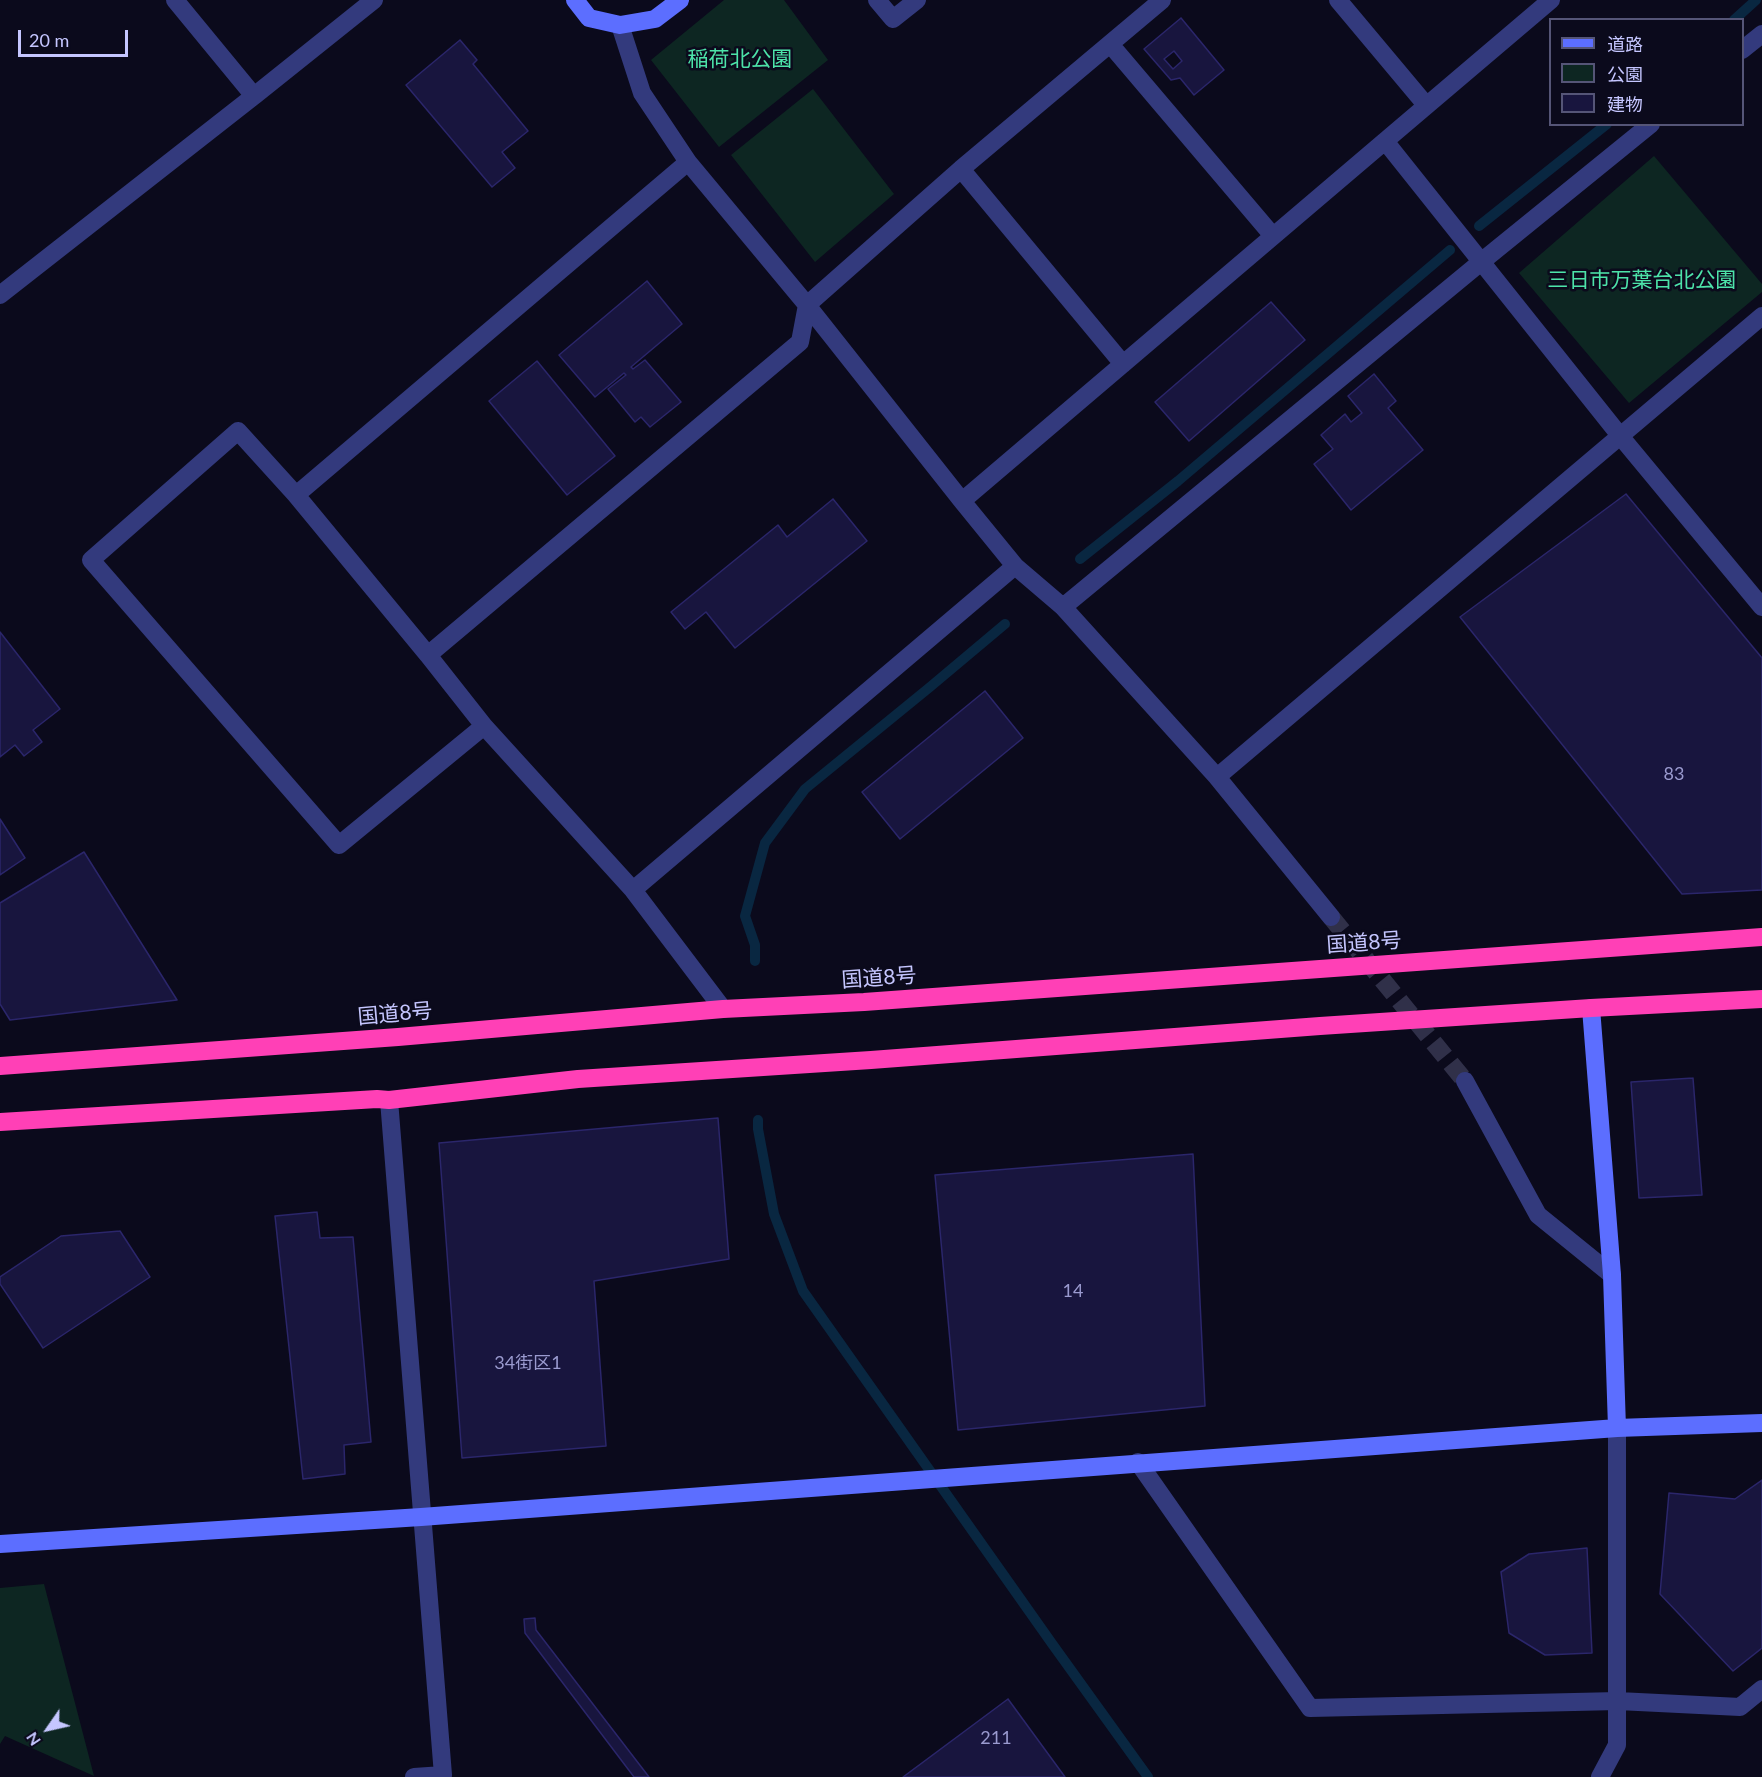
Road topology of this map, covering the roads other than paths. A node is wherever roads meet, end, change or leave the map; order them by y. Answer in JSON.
{"nodes":[{"id":1,"x":175,"y":0,"type":"edge"},
{"id":2,"x":374,"y":0,"type":"edge"},
{"id":3,"x":574,"y":0,"type":"edge"},
{"id":4,"x":680,"y":0,"type":"edge"},
{"id":5,"x":877,"y":0,"type":"edge"},
{"id":6,"x":917,"y":0,"type":"edge"},
{"id":7,"x":1162,"y":0,"type":"edge"},
{"id":8,"x":1338,"y":0,"type":"edge"},
{"id":9,"x":1551,"y":0,"type":"edge"},
{"id":10,"x":620,"y":25,"type":"junction"},
{"id":11,"x":1762,"y":34,"type":"edge"},
{"id":12,"x":1110,"y":44,"type":"junction"},
{"id":13,"x":1744,"y":49,"type":"edge"},
{"id":14,"x":254,"y":96,"type":"junction"},
{"id":15,"x":1426,"y":105,"type":"junction"},
{"id":16,"x":1649,"y":126,"type":"edge"},
{"id":17,"x":1385,"y":141,"type":"junction"},
{"id":18,"x":688,"y":162,"type":"junction"},
{"id":19,"x":961,"y":169,"type":"junction"},
{"id":20,"x":1273,"y":236,"type":"junction"},
{"id":21,"x":1481,"y":262,"type":"junction"},
{"id":22,"x":0,"y":295,"type":"edge"},
{"id":23,"x":807,"y":305,"type":"junction"},
{"id":24,"x":1762,"y":316,"type":"edge"},
{"id":25,"x":1123,"y":364,"type":"junction"},
{"id":26,"x":1621,"y":437,"type":"junction"},
{"id":27,"x":296,"y":495,"type":"junction"},
{"id":28,"x":962,"y":501,"type":"junction"},
{"id":29,"x":1015,"y":566,"type":"junction"},
{"id":30,"x":1064,"y":607,"type":"junction"},
{"id":31,"x":1762,"y":607,"type":"edge"},
{"id":32,"x":428,"y":656,"type":"junction"},
{"id":33,"x":484,"y":726,"type":"junction"},
{"id":34,"x":1217,"y":777,"type":"junction"},
{"id":35,"x":633,"y":890,"type":"junction"},
{"id":36,"x":1331,"y":917,"type":"tunnel mouth"},
{"id":37,"x":1762,"y":937,"type":"edge"},
{"id":38,"x":1762,"y":999,"type":"edge"},
{"id":39,"x":1591,"y":1008,"type":"junction"},
{"id":40,"x":723,"y":1010,"type":"junction"},
{"id":41,"x":0,"y":1066,"type":"edge"},
{"id":42,"x":1465,"y":1081,"type":"tunnel mouth"},
{"id":43,"x":389,"y":1100,"type":"junction"},
{"id":44,"x":0,"y":1122,"type":"edge"},
{"id":45,"x":1612,"y":1275,"type":"junction"},
{"id":46,"x":1762,"y":1423,"type":"edge"},
{"id":47,"x":1617,"y":1428,"type":"junction"},
{"id":48,"x":1138,"y":1462,"type":"junction"},
{"id":49,"x":421,"y":1517,"type":"junction"},
{"id":50,"x":0,"y":1544,"type":"edge"},
{"id":51,"x":1762,"y":1689,"type":"edge"},
{"id":52,"x":1618,"y":1701,"type":"junction"},
{"id":53,"x":414,"y":1777,"type":"edge"},
{"id":54,"x":1600,"y":1777,"type":"edge"}],
"edges":[{"from":1,"to":14,"type":"street"},
{"from":2,"to":14,"type":"street"},
{"from":3,"to":10,"type":"street"},
{"from":4,"to":10,"type":"street"},
{"from":5,"to":6,"type":"street"},
{"from":7,"to":12,"type":"street"},
{"from":8,"to":15,"type":"street"},
{"from":9,"to":15,"type":"street"},
{"from":10,"to":18,"type":"street"},
{"from":11,"to":13,"type":"street"},
{"from":12,"to":19,"type":"street"},
{"from":12,"to":20,"type":"street"},
{"from":14,"to":22,"type":"street"},
{"from":15,"to":17,"type":"street"},
{"from":16,"to":21,"type":"street"},
{"from":17,"to":20,"type":"street"},
{"from":17,"to":21,"type":"street"},
{"from":18,"to":23,"type":"street"},
{"from":18,"to":27,"type":"street"},
{"from":19,"to":23,"type":"street"},
{"from":19,"to":25,"type":"street"},
{"from":20,"to":25,"type":"street"},
{"from":21,"to":26,"type":"street"},
{"from":21,"to":30,"type":"street"},
{"from":23,"to":28,"type":"street"},
{"from":23,"to":32,"type":"street"},
{"from":24,"to":26,"type":"street"},
{"from":25,"to":28,"type":"street"},
{"from":26,"to":31,"type":"street"},
{"from":26,"to":34,"type":"street"},
{"from":27,"to":32,"type":"street"},
{"from":27,"to":33,"type":"street"},
{"from":28,"to":29,"type":"street"},
{"from":29,"to":30,"type":"street"},
{"from":29,"to":35,"type":"street"},
{"from":30,"to":34,"type":"street"},
{"from":32,"to":33,"type":"street"},
{"from":33,"to":35,"type":"street"},
{"from":34,"to":36,"type":"street"},
{"from":35,"to":40,"type":"street"},
{"from":37,"to":40,"type":"highway","name":"国道8号"},
{"from":38,"to":39,"type":"highway"},
{"from":39,"to":43,"type":"highway"},
{"from":39,"to":45,"type":"street"},
{"from":40,"to":41,"type":"highway","name":"国道8号"},
{"from":42,"to":45,"type":"street"},
{"from":43,"to":44,"type":"highway"},
{"from":43,"to":49,"type":"street"},
{"from":45,"to":47,"type":"street"},
{"from":46,"to":47,"type":"street"},
{"from":47,"to":48,"type":"street"},
{"from":47,"to":52,"type":"street"},
{"from":48,"to":49,"type":"street"},
{"from":48,"to":52,"type":"street"},
{"from":49,"to":50,"type":"street"},
{"from":49,"to":53,"type":"street"},
{"from":51,"to":52,"type":"street"},
{"from":52,"to":54,"type":"street"}]}
